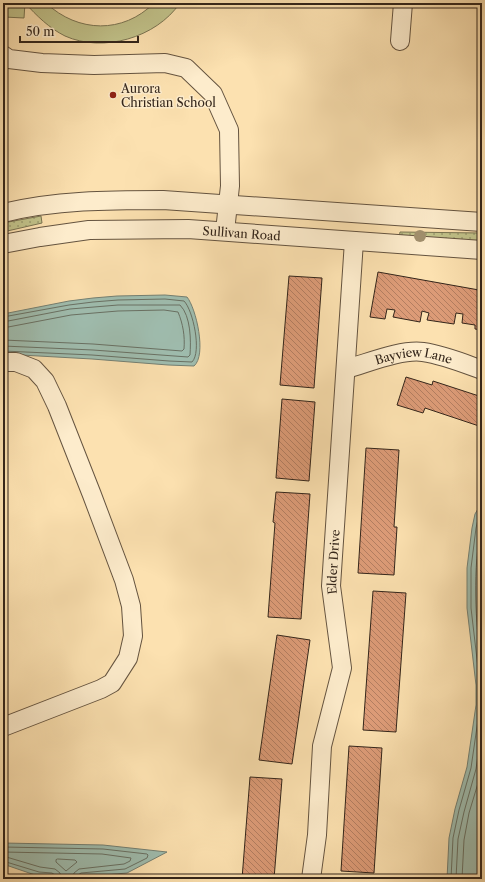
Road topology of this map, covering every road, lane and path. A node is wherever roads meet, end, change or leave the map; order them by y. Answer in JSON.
{"nodes":[{"id":1,"x":403,"y":3,"type":"edge"},
{"id":2,"x":400,"y":41,"type":"dead end"},
{"id":3,"x":3,"y":55,"type":"edge"},
{"id":4,"x":227,"y":205,"type":"junction"},
{"id":5,"x":3,"y":213,"type":"edge"},
{"id":6,"x":482,"y":222,"type":"edge"},
{"id":7,"x":225,"y":231,"type":"junction"},
{"id":8,"x":354,"y":241,"type":"junction"},
{"id":9,"x":3,"y":244,"type":"edge"},
{"id":10,"x":482,"y":250,"type":"edge"},
{"id":11,"x":3,"y":362,"type":"edge"},
{"id":12,"x":346,"y":370,"type":"junction"},
{"id":13,"x":482,"y":370,"type":"edge"},
{"id":14,"x":3,"y":727,"type":"edge"},
{"id":15,"x":311,"y":879,"type":"edge"}],
"edges":[{"from":1,"to":2,"type":"street"},
{"from":3,"to":4,"type":"street"},
{"from":4,"to":5,"type":"street"},
{"from":4,"to":6,"type":"street"},
{"from":4,"to":7,"type":"street"},
{"from":7,"to":8,"type":"street","name":"Sullivan Road"},
{"from":7,"to":9,"type":"street","name":"Sullivan Road"},
{"from":8,"to":10,"type":"street","name":"Sullivan Road"},
{"from":8,"to":12,"type":"street","name":"Elder Drive"},
{"from":11,"to":14,"type":"street"},
{"from":12,"to":13,"type":"street","name":"Bayview Lane"},
{"from":12,"to":15,"type":"street","name":"Elder Drive"}]}
